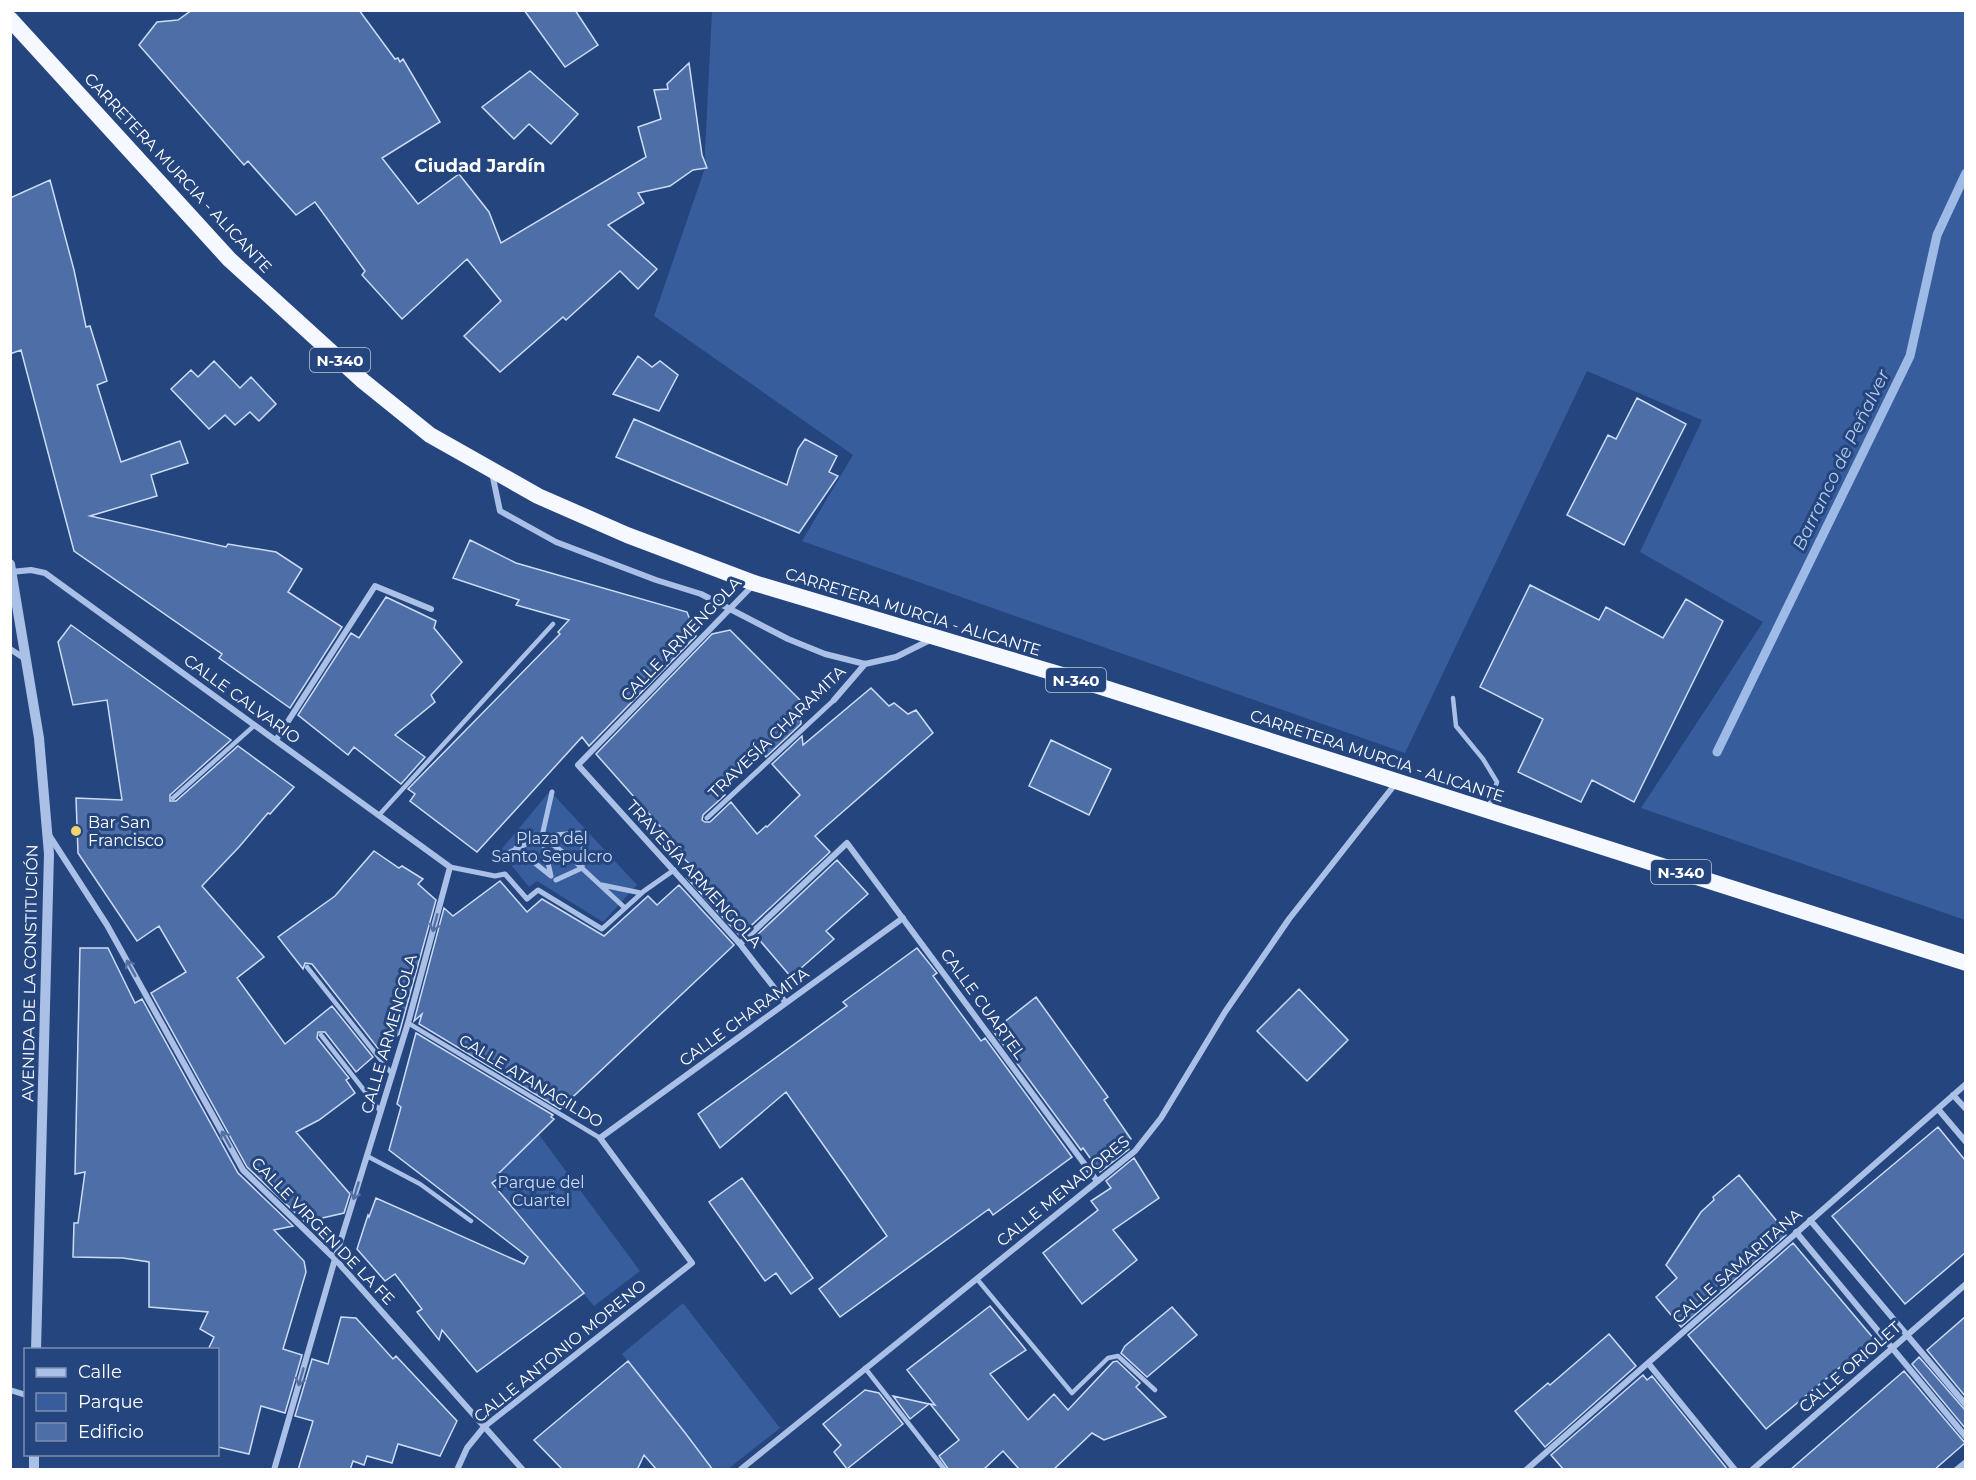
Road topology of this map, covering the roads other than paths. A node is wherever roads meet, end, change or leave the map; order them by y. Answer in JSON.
{"nodes":[{"id":1,"x":10,"y":19,"type":"edge"},
{"id":2,"x":491,"y":470,"type":"junction"},
{"id":3,"x":11,"y":570,"type":"edge"},
{"id":4,"x":754,"y":583,"type":"junction"},
{"id":5,"x":730,"y":608,"type":"junction"},
{"id":6,"x":431,"y":609,"type":"dead end"},
{"id":7,"x":554,"y":624,"type":"dead end"},
{"id":8,"x":933,"y":638,"type":"junction"},
{"id":9,"x":10,"y":649,"type":"edge"},
{"id":10,"x":27,"y":660,"type":"junction"},
{"id":11,"x":864,"y":664,"type":"junction"},
{"id":12,"x":1453,"y":698,"type":"dead end"},
{"id":13,"x":834,"y":700,"type":"joint"},
{"id":14,"x":255,"y":725,"type":"junction"},
{"id":15,"x":276,"y":740,"type":"junction"},
{"id":16,"x":578,"y":765,"type":"joint"},
{"id":17,"x":1397,"y":782,"type":"junction"},
{"id":18,"x":552,"y":792,"type":"dead end"},
{"id":19,"x":173,"y":798,"type":"dead end"},
{"id":20,"x":1488,"y":811,"type":"junction"},
{"id":21,"x":379,"y":815,"type":"junction"},
{"id":22,"x":707,"y":818,"type":"dead end"},
{"id":23,"x":47,"y":832,"type":"junction"},
{"id":24,"x":579,"y":833,"type":"dead end"},
{"id":25,"x":542,"y":836,"type":"junction"},
{"id":26,"x":584,"y":838,"type":"dead end"},
{"id":27,"x":516,"y":848,"type":"junction"},
{"id":28,"x":504,"y":855,"type":"dead end"},
{"id":29,"x":450,"y":867,"type":"junction"},
{"id":30,"x":582,"y":868,"type":"junction"},
{"id":31,"x":674,"y":870,"type":"junction"},
{"id":32,"x":556,"y":880,"type":"dead end"},
{"id":33,"x":598,"y":884,"type":"junction"},
{"id":34,"x":641,"y":893,"type":"junction"},
{"id":35,"x":625,"y":908,"type":"junction"},
{"id":36,"x":903,"y":918,"type":"junction"},
{"id":37,"x":740,"y":944,"type":"junction"},
{"id":38,"x":1965,"y":963,"type":"edge"},
{"id":39,"x":308,"y":968,"type":"dead end"},
{"id":40,"x":786,"y":1002,"type":"junction"},
{"id":41,"x":408,"y":1023,"type":"junction"},
{"id":42,"x":321,"y":1035,"type":"dead end"},
{"id":43,"x":392,"y":1074,"type":"junction"},
{"id":44,"x":1965,"y":1084,"type":"edge"},
{"id":45,"x":1953,"y":1095,"type":"junction"},
{"id":46,"x":1938,"y":1109,"type":"junction"},
{"id":47,"x":1965,"y":1109,"type":"edge"},
{"id":48,"x":381,"y":1112,"type":"junction"},
{"id":49,"x":600,"y":1138,"type":"junction"},
{"id":50,"x":1965,"y":1142,"type":"edge"},
{"id":51,"x":367,"y":1156,"type":"junction"},
{"id":52,"x":1097,"y":1181,"type":"junction"},
{"id":53,"x":1810,"y":1220,"type":"junction"},
{"id":54,"x":471,"y":1221,"type":"dead end"},
{"id":55,"x":1796,"y":1232,"type":"junction"},
{"id":56,"x":334,"y":1259,"type":"junction"},
{"id":57,"x":692,"y":1263,"type":"joint"},
{"id":58,"x":977,"y":1279,"type":"junction"},
{"id":59,"x":1965,"y":1284,"type":"edge"},
{"id":60,"x":1907,"y":1335,"type":"junction"},
{"id":61,"x":36,"y":1348,"type":"edge"},
{"id":62,"x":1892,"y":1348,"type":"junction"},
{"id":63,"x":1648,"y":1362,"type":"junction"},
{"id":64,"x":865,"y":1368,"type":"junction"},
{"id":65,"x":1155,"y":1390,"type":"dead end"},
{"id":66,"x":1965,"y":1405,"type":"edge"},
{"id":67,"x":484,"y":1427,"type":"junction"},
{"id":68,"x":1965,"y":1437,"type":"edge"},
{"id":69,"x":1965,"y":1462,"type":"edge"},
{"id":70,"x":274,"y":1470,"type":"edge"},
{"id":71,"x":457,"y":1470,"type":"edge"},
{"id":72,"x":523,"y":1470,"type":"edge"},
{"id":73,"x":740,"y":1470,"type":"edge"},
{"id":74,"x":945,"y":1470,"type":"edge"},
{"id":75,"x":1527,"y":1470,"type":"edge"},
{"id":76,"x":1735,"y":1470,"type":"edge"},
{"id":77,"x":1752,"y":1470,"type":"edge"},
{"id":78,"x":1956,"y":1470,"type":"edge"}],
"edges":[{"from":1,"to":2,"type":"highway","name":"CARRETERA MURCIA - ALICANTE","number":"N-340"},
{"from":2,"to":4,"type":"highway","name":"CARRETERA MURCIA - ALICANTE","number":"N-340"},
{"from":2,"to":5,"type":"street"},
{"from":3,"to":10,"type":"street","name":"AVENIDA DE LA CONSTITUCIÓN"},
{"from":3,"to":14,"type":"street","name":"CALLE CALVARIO"},
{"from":4,"to":5,"type":"street","name":"CALLE ARMENGOLA"},
{"from":4,"to":8,"type":"highway","name":"CARRETERA MURCIA - ALICANTE","number":"N-340"},
{"from":5,"to":11,"type":"street"},
{"from":5,"to":16,"type":"street","name":"CALLE ARMENGOLA"},
{"from":6,"to":15,"type":"street"},
{"from":7,"to":21,"type":"lane"},
{"from":8,"to":11,"type":"street"},
{"from":8,"to":17,"type":"highway","name":"CARRETERA MURCIA - ALICANTE","number":"N-340"},
{"from":9,"to":10,"type":"street"},
{"from":10,"to":23,"type":"street","name":"AVENIDA DE LA CONSTITUCIÓN"},
{"from":11,"to":13,"type":"street","name":"TRAVESÍA CHARAMITA"},
{"from":12,"to":20,"type":"lane"},
{"from":13,"to":22,"type":"street","name":"TRAVESÍA CHARAMITA"},
{"from":14,"to":15,"type":"street","name":"CALLE CALVARIO"},
{"from":14,"to":19,"type":"lane"},
{"from":15,"to":21,"type":"street","name":"CALLE CALVARIO"},
{"from":16,"to":31,"type":"street","name":"TRAVESÍA ARMENGOLA"},
{"from":17,"to":20,"type":"highway","name":"CARRETERA MURCIA - ALICANTE","number":"N-340"},
{"from":17,"to":52,"type":"street","name":"CALLE MENADORES"},
{"from":18,"to":25,"type":"street"},
{"from":20,"to":38,"type":"highway","name":"CARRETERA MURCIA - ALICANTE","number":"N-340"},
{"from":21,"to":29,"type":"street","name":"CALLE CALVARIO"},
{"from":56,"to":23,"type":"street","name":"CALLE VIRGEN DE LA FE","one_way":true},
{"from":23,"to":61,"type":"street","name":"AVENIDA DE LA CONSTITUCIÓN"},
{"from":24,"to":25,"type":"street"},
{"from":25,"to":27,"type":"street"},
{"from":25,"to":27,"type":"street"},
{"from":25,"to":30,"type":"street"},
{"from":26,"to":30,"type":"street"},
{"from":27,"to":28,"type":"street"},
{"from":29,"to":35,"type":"street"},
{"from":29,"to":41,"type":"street","name":"CALLE ARMENGOLA","one_way":true},
{"from":30,"to":32,"type":"street"},
{"from":30,"to":33,"type":"street"},
{"from":31,"to":34,"type":"street"},
{"from":31,"to":37,"type":"street","name":"TRAVESÍA ARMENGOLA"},
{"from":33,"to":34,"type":"street"},
{"from":33,"to":35,"type":"street"},
{"from":34,"to":35,"type":"street"},
{"from":36,"to":37,"type":"street","name":"CALLE CUARTEL"},
{"from":36,"to":40,"type":"street","name":"CALLE CHARAMITA"},
{"from":36,"to":52,"type":"street","name":"CALLE CUARTEL"},
{"from":37,"to":40,"type":"street","name":"TRAVESÍA ARMENGOLA"},
{"from":39,"to":43,"type":"lane"},
{"from":40,"to":49,"type":"street","name":"CALLE CHARAMITA"},
{"from":41,"to":43,"type":"street","name":"CALLE ARMENGOLA"},
{"from":41,"to":49,"type":"lane","name":"CALLE ATANAGILDO"},
{"from":42,"to":48,"type":"lane"},
{"from":43,"to":48,"type":"street","name":"CALLE ARMENGOLA"},
{"from":44,"to":45,"type":"street","name":"CALLE SAMARITANA"},
{"from":45,"to":46,"type":"street","name":"CALLE SAMARITANA"},
{"from":45,"to":47,"type":"street"},
{"from":46,"to":50,"type":"street"},
{"from":46,"to":53,"type":"street","name":"CALLE SAMARITANA"},
{"from":48,"to":51,"type":"street","name":"CALLE ARMENGOLA"},
{"from":49,"to":57,"type":"street","name":"CALLE ATANAGILDO"},
{"from":51,"to":54,"type":"lane"},
{"from":51,"to":56,"type":"street","name":"CALLE ARMENGOLA","one_way":true},
{"from":52,"to":58,"type":"street","name":"CALLE MENADORES"},
{"from":53,"to":55,"type":"street","name":"CALLE SAMARITANA"},
{"from":53,"to":60,"type":"street"},
{"from":55,"to":62,"type":"street"},
{"from":55,"to":63,"type":"street","name":"CALLE SAMARITANA"},
{"from":56,"to":67,"type":"street","name":"CALLE VIRGEN DE LA FE"},
{"from":56,"to":70,"type":"street","name":"CALLE ARMENGOLA","one_way":true},
{"from":57,"to":67,"type":"street","name":"CALLE ANTONIO MORENO"},
{"from":58,"to":64,"type":"street","name":"CALLE MENADORES"},
{"from":58,"to":65,"type":"lane"},
{"from":59,"to":60,"type":"street","name":"CALLE ORIOLET"},
{"from":60,"to":62,"type":"street","name":"CALLE ORIOLET"},
{"from":60,"to":66,"type":"street"},
{"from":62,"to":68,"type":"street"},
{"from":62,"to":77,"type":"street","name":"CALLE ORIOLET"},
{"from":63,"to":75,"type":"street","name":"CALLE SAMARITANA"},
{"from":63,"to":76,"type":"street"},
{"from":64,"to":73,"type":"street","name":"CALLE MENADORES"},
{"from":64,"to":74,"type":"lane"},
{"from":67,"to":71,"type":"street","name":"CALLE ANTONIO MORENO"},
{"from":67,"to":72,"type":"street","name":"CALLE VIRGEN DE LA FE"},
{"from":69,"to":78,"type":"street"}]}
